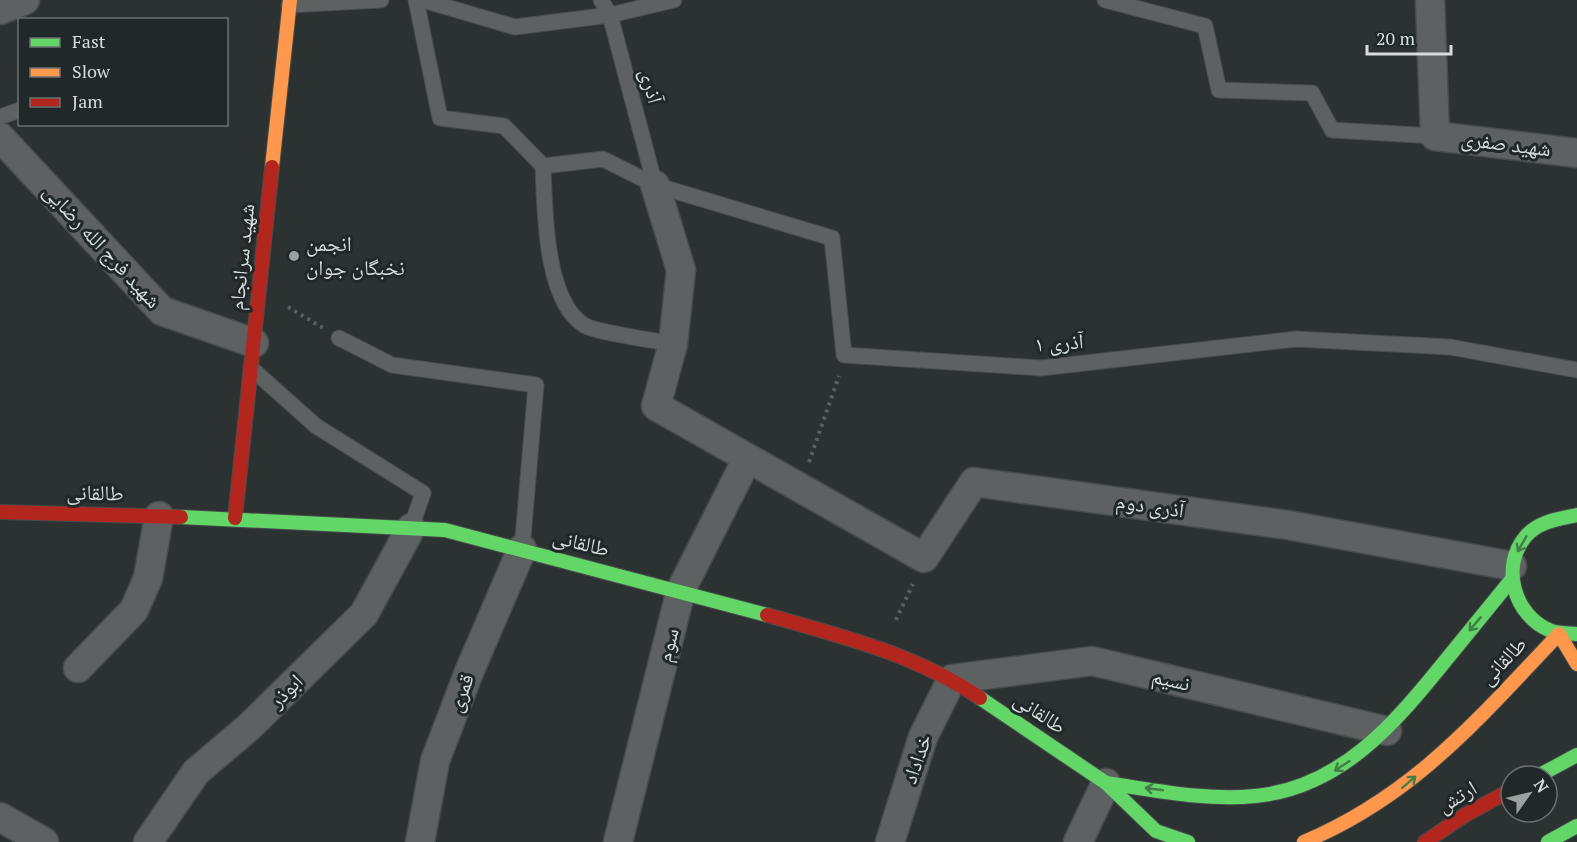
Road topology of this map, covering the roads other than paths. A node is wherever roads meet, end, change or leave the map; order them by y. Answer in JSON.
{"nodes":[{"id":1,"x":25,"y":0,"type":"edge"},
{"id":2,"x":381,"y":0,"type":"edge"},
{"id":3,"x":416,"y":0,"type":"edge"},
{"id":4,"x":423,"y":0,"type":"edge"},
{"id":5,"x":601,"y":0,"type":"edge"},
{"id":6,"x":674,"y":0,"type":"edge"},
{"id":7,"x":1105,"y":0,"type":"edge"},
{"id":8,"x":1430,"y":0,"type":"edge"},
{"id":9,"x":290,"y":3,"type":"edge"},
{"id":10,"x":0,"y":10,"type":"edge"},
{"id":11,"x":610,"y":15,"type":"junction"},
{"id":12,"x":18,"y":111,"type":"edge"},
{"id":13,"x":0,"y":117,"type":"edge"},
{"id":14,"x":0,"y":136,"type":"edge"},
{"id":15,"x":1435,"y":136,"type":"junction"},
{"id":16,"x":1577,"y":153,"type":"edge"},
{"id":17,"x":543,"y":166,"type":"junction"},
{"id":18,"x":655,"y":185,"type":"junction"},
{"id":19,"x":339,"y":338,"type":"road end"},
{"id":20,"x":673,"y":344,"type":"junction"},
{"id":21,"x":252,"y":355,"type":"junction"},
{"id":22,"x":1577,"y":370,"type":"edge"},
{"id":23,"x":747,"y":459,"type":"junction"},
{"id":24,"x":1576,"y":508,"type":"edge"},
{"id":25,"x":0,"y":512,"type":"edge"},
{"id":26,"x":159,"y":516,"type":"junction"},
{"id":27,"x":235,"y":518,"type":"junction"},
{"id":28,"x":411,"y":528,"type":"junction"},
{"id":29,"x":522,"y":549,"type":"junction"},
{"id":30,"x":1512,"y":572,"type":"junction"},
{"id":31,"x":681,"y":591,"type":"junction"},
{"id":32,"x":1559,"y":634,"type":"junction"},
{"id":33,"x":1577,"y":634,"type":"edge"},
{"id":34,"x":1577,"y":664,"type":"edge"},
{"id":35,"x":78,"y":668,"type":"dead end"},
{"id":36,"x":952,"y":679,"type":"junction"},
{"id":37,"x":1387,"y":730,"type":"junction"},
{"id":38,"x":1577,"y":755,"type":"edge"},
{"id":39,"x":1559,"y":765,"type":"edge"},
{"id":40,"x":1106,"y":783,"type":"junction"},
{"id":41,"x":1499,"y":796,"type":"edge"},
{"id":42,"x":0,"y":817,"type":"edge"},
{"id":43,"x":1577,"y":826,"type":"edge"},
{"id":44,"x":44,"y":842,"type":"edge"},
{"id":45,"x":148,"y":842,"type":"edge"},
{"id":46,"x":420,"y":842,"type":"edge"},
{"id":47,"x":618,"y":842,"type":"edge"},
{"id":48,"x":890,"y":842,"type":"edge"},
{"id":49,"x":1078,"y":842,"type":"edge"},
{"id":50,"x":1188,"y":842,"type":"edge"},
{"id":51,"x":1304,"y":842,"type":"edge"},
{"id":52,"x":1425,"y":842,"type":"edge"},
{"id":53,"x":1548,"y":842,"type":"edge"}],
"edges":[{"from":1,"to":10,"type":"street"},
{"from":2,"to":9,"type":"lane"},
{"from":3,"to":17,"type":"lane"},
{"from":4,"to":11,"type":"lane"},
{"from":5,"to":11,"type":"lane","name":"آذری"},
{"from":6,"to":11,"type":"lane"},
{"from":7,"to":15,"type":"lane"},
{"from":8,"to":15,"type":"street"},
{"from":9,"to":21,"type":"street","name":"شهید سرانجام"},
{"from":11,"to":18,"type":"lane","name":"آذری"},
{"from":12,"to":13,"type":"lane"},
{"from":14,"to":21,"type":"street","name":"شهید فرج الله رضایی"},
{"from":15,"to":16,"type":"street","name":"شهید صفری"},
{"from":17,"to":18,"type":"lane"},
{"from":17,"to":20,"type":"lane"},
{"from":18,"to":20,"type":"street"},
{"from":18,"to":22,"type":"lane","name":"آذری ۱"},
{"from":19,"to":29,"type":"lane"},
{"from":20,"to":23,"type":"street"},
{"from":21,"to":27,"type":"street","name":"شهید سرانجام"},
{"from":21,"to":28,"type":"lane"},
{"from":23,"to":30,"type":"street","name":"آذری دوم"},
{"from":23,"to":31,"type":"street","name":"سوم"},
{"from":24,"to":30,"type":"street","name":"طالقانی","one_way":true},
{"from":25,"to":26,"type":"street","name":"طالقانی"},
{"from":26,"to":27,"type":"street","name":"طالقانی"},
{"from":26,"to":35,"type":"street"},
{"from":27,"to":28,"type":"street","name":"طالقانی"},
{"from":28,"to":29,"type":"street","name":"طالقانی"},
{"from":28,"to":45,"type":"street","name":"ابوذر"},
{"from":29,"to":31,"type":"street","name":"طالقانی"},
{"from":29,"to":46,"type":"street","name":"قمری"},
{"from":30,"to":32,"type":"street"},
{"from":30,"to":37,"type":"street","name":"طالقانی","one_way":true},
{"from":31,"to":36,"type":"street","name":"طالقانی"},
{"from":31,"to":47,"type":"street","name":"سوم"},
{"from":32,"to":33,"type":"street"},
{"from":32,"to":34,"type":"street"},
{"from":51,"to":32,"type":"street","name":"طالقانی","one_way":true},
{"from":36,"to":37,"type":"street","name":"نسیم"},
{"from":36,"to":40,"type":"street","name":"طالقانی"},
{"from":36,"to":48,"type":"street","name":"خداداد"},
{"from":37,"to":40,"type":"street","name":"طالقانی","one_way":true},
{"from":38,"to":39,"type":"street"},
{"from":40,"to":49,"type":"street"},
{"from":40,"to":50,"type":"street","name":"طالقانی"},
{"from":41,"to":52,"type":"street","name":"ارتش"},
{"from":42,"to":44,"type":"street"},
{"from":43,"to":53,"type":"street"}]}
